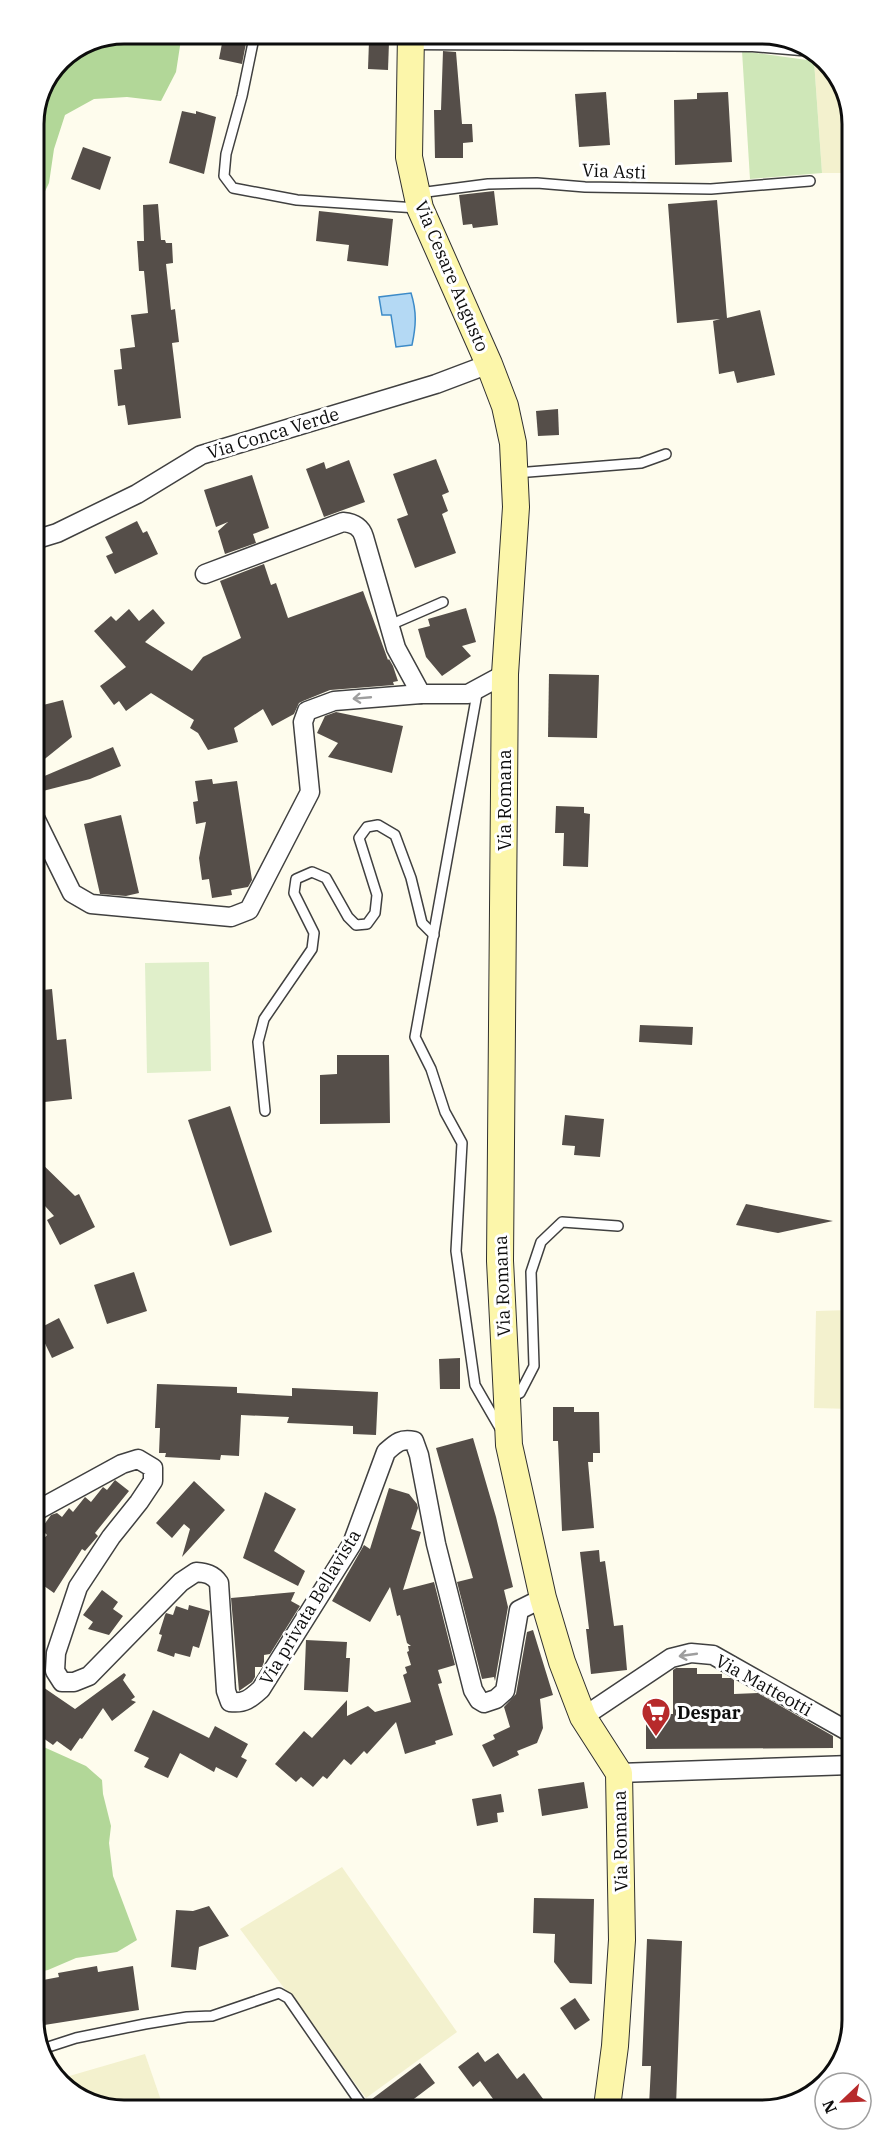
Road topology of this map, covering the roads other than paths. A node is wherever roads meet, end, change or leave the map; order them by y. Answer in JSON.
{"nodes":[{"id":1,"x":253,"y":44,"type":"edge"},
{"id":2,"x":411,"y":44,"type":"edge"},
{"id":3,"x":810,"y":180,"type":"dead end"},
{"id":4,"x":418,"y":201,"type":"junction"},
{"id":5,"x":489,"y":364,"type":"junction"},
{"id":6,"x":513,"y":443,"type":"joint"},
{"id":7,"x":666,"y":454,"type":"dead end"},
{"id":8,"x":514,"y":473,"type":"junction"},
{"id":9,"x":44,"y":537,"type":"edge"},
{"id":10,"x":205,"y":574,"type":"dead end"},
{"id":11,"x":443,"y":602,"type":"dead end"},
{"id":12,"x":390,"y":625,"type":"junction"},
{"id":13,"x":505,"y":674,"type":"junction"},
{"id":14,"x":478,"y":688,"type":"junction"},
{"id":15,"x":421,"y":694,"type":"junction"},
{"id":16,"x":44,"y":836,"type":"edge"},
{"id":17,"x":434,"y":935,"type":"junction"},
{"id":18,"x":266,"y":1111,"type":"dead end"},
{"id":19,"x":618,"y":1226,"type":"dead end"},
{"id":20,"x":507,"y":1399,"type":"junction"},
{"id":21,"x":509,"y":1445,"type":"junction"},
{"id":22,"x":44,"y":1507,"type":"edge"},
{"id":23,"x":543,"y":1598,"type":"junction"},
{"id":24,"x":583,"y":1717,"type":"junction"},
{"id":25,"x":842,"y":1728,"type":"edge"},
{"id":26,"x":842,"y":1765,"type":"edge"},
{"id":27,"x":619,"y":1773,"type":"junction"},
{"id":28,"x":49,"y":2047,"type":"edge"},
{"id":29,"x":358,"y":2099,"type":"edge"},
{"id":30,"x":608,"y":2100,"type":"edge"}],
"edges":[{"from":1,"to":4,"type":"lane","name":"Via Asti"},
{"from":2,"to":4,"type":"street","name":"Via Cesare Augusto"},
{"from":3,"to":4,"type":"lane","name":"Via Asti"},
{"from":4,"to":5,"type":"street","name":"Via Cesare Augusto"},
{"from":5,"to":6,"type":"street","name":"Via Cesare Augusto"},
{"from":5,"to":9,"type":"street","name":"Via Conca Verde"},
{"from":6,"to":8,"type":"street","name":"Via Romana"},
{"from":7,"to":8,"type":"lane"},
{"from":8,"to":13,"type":"street","name":"Via Romana"},
{"from":10,"to":12,"type":"street"},
{"from":11,"to":12,"type":"lane"},
{"from":12,"to":15,"type":"street"},
{"from":13,"to":14,"type":"street"},
{"from":13,"to":20,"type":"street","name":"Via Romana"},
{"from":14,"to":15,"type":"street"},
{"from":14,"to":17,"type":"lane"},
{"from":15,"to":16,"type":"street","one_way":true},
{"from":17,"to":18,"type":"lane"},
{"from":17,"to":21,"type":"lane"},
{"from":19,"to":20,"type":"lane"},
{"from":20,"to":21,"type":"street","name":"Via Romana"},
{"from":21,"to":23,"type":"street","name":"Via Romana"},
{"from":22,"to":23,"type":"street","name":"Via privata Bellavista"},
{"from":23,"to":24,"type":"street","name":"Via Romana"},
{"from":25,"to":24,"type":"street","name":"Via Matteotti","one_way":true},
{"from":24,"to":27,"type":"street","name":"Via Romana"},
{"from":26,"to":27,"type":"street"},
{"from":27,"to":30,"type":"street","name":"Via Romana"},
{"from":28,"to":29,"type":"lane"}]}
